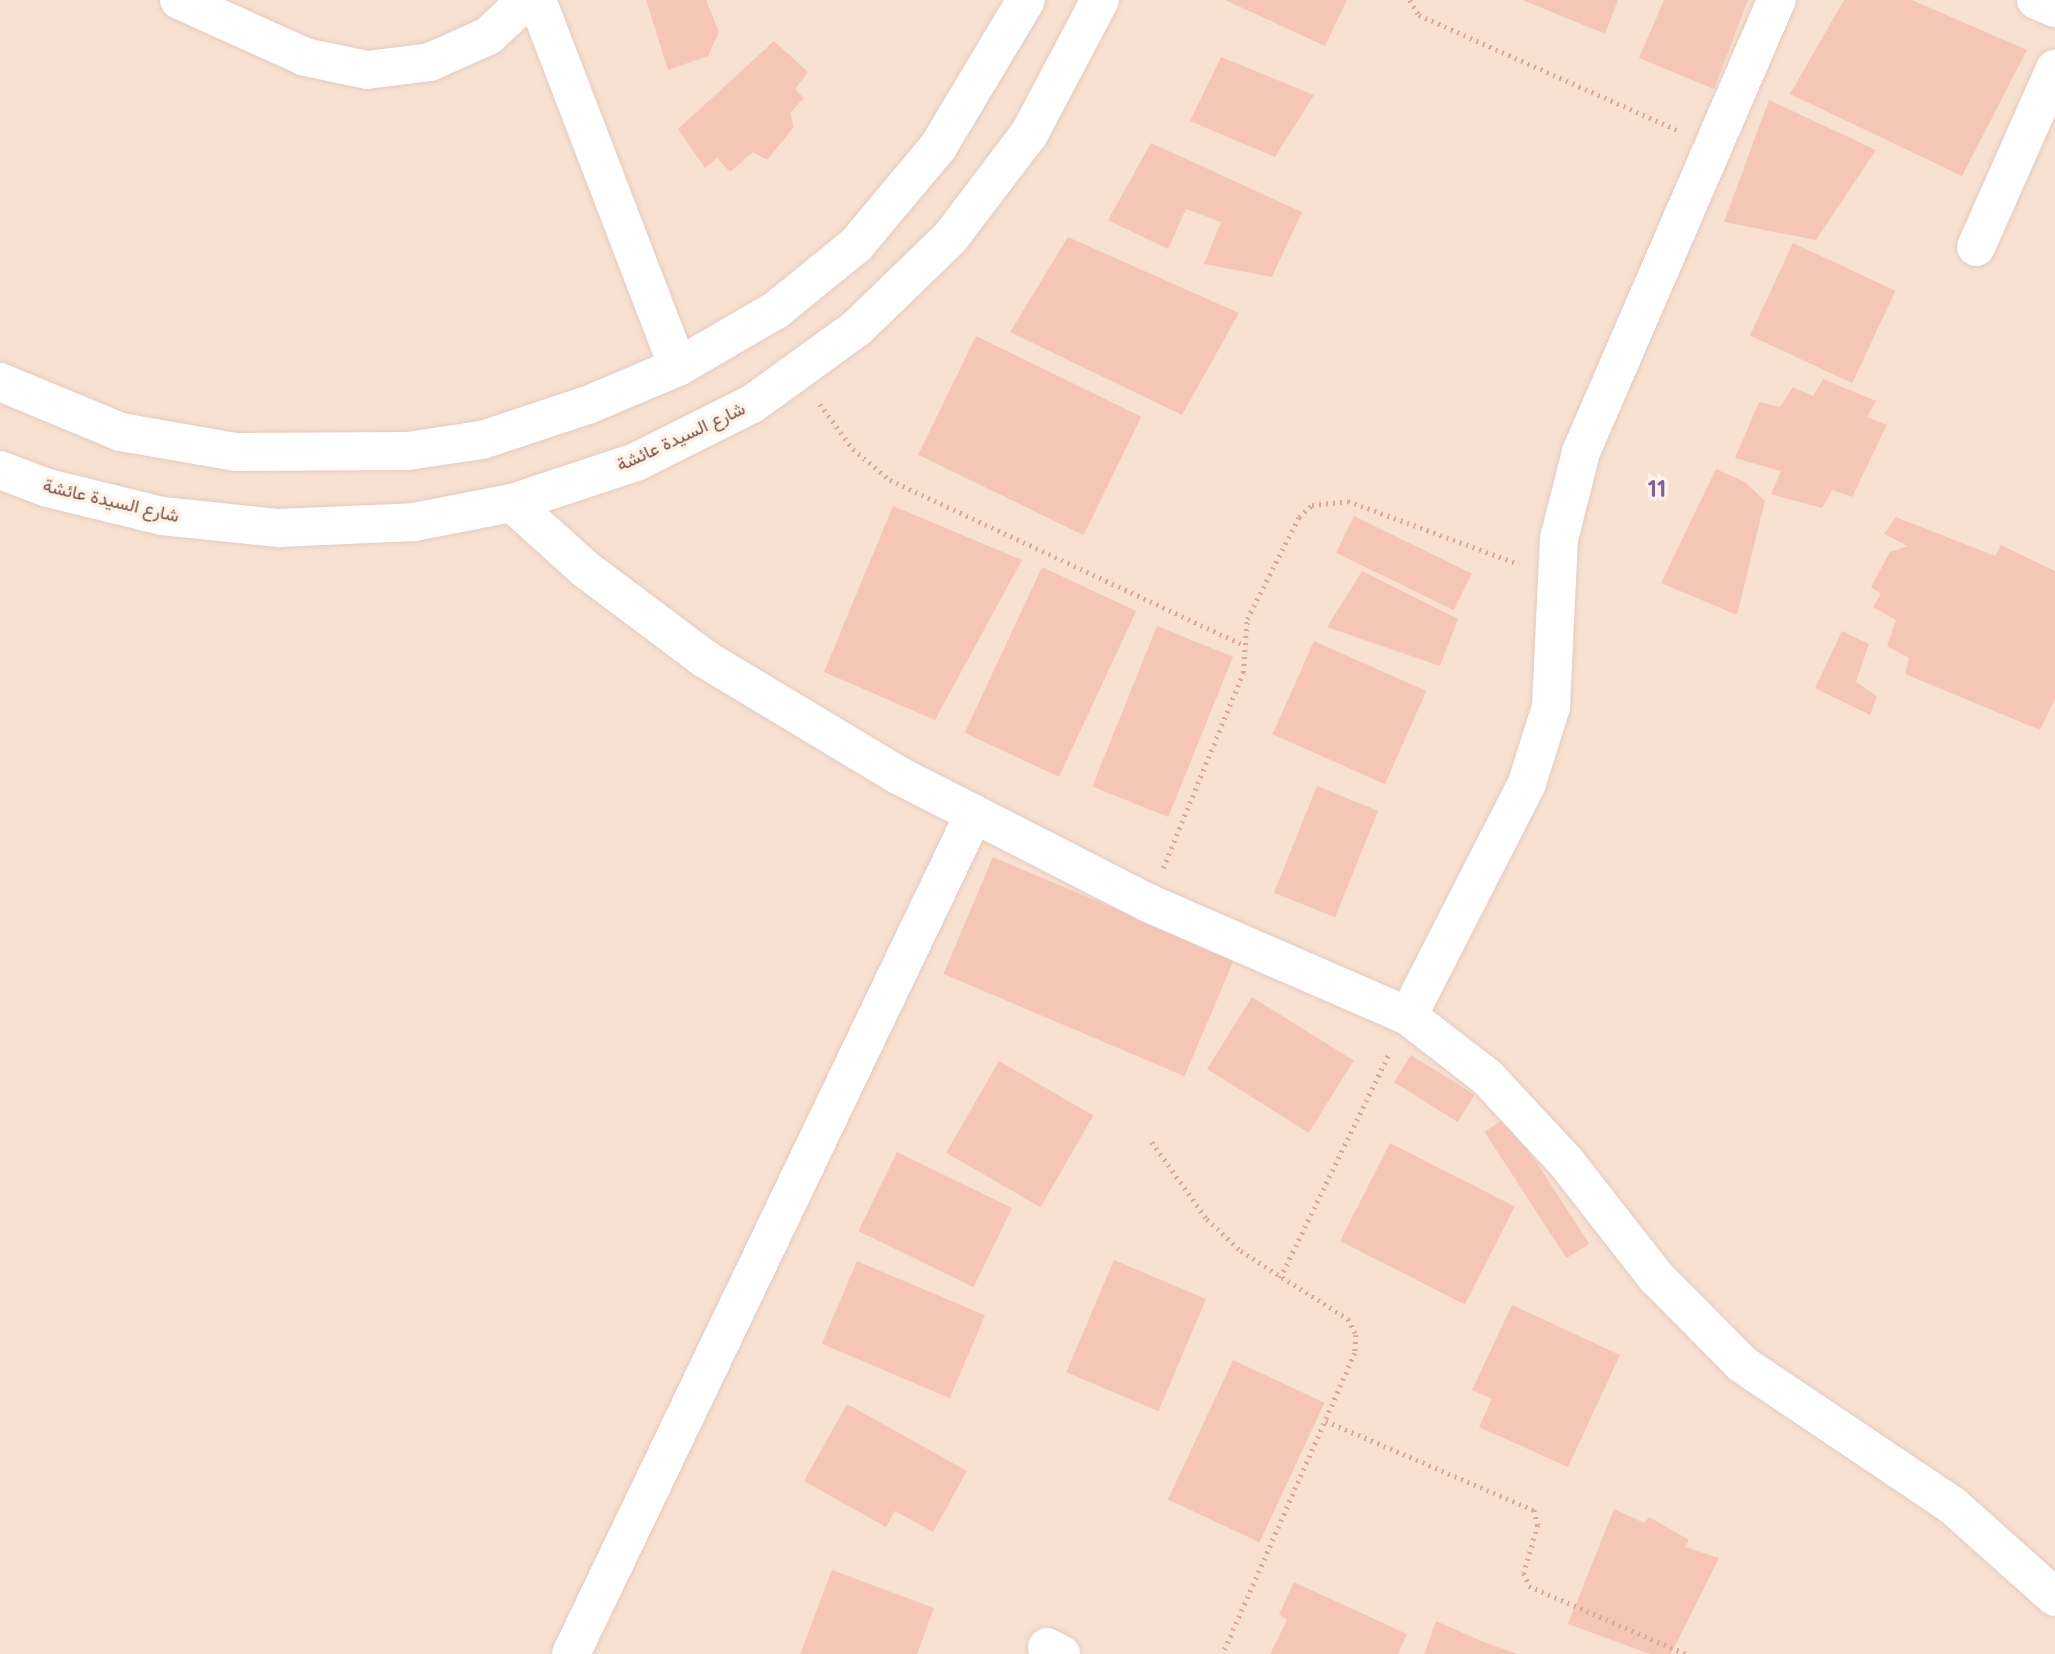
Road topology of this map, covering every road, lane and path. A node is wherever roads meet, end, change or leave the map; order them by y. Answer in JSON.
{"nodes":[{"id":1,"x":179,"y":0,"type":"edge"},
{"id":2,"x":527,"y":0,"type":"edge"},
{"id":3,"x":537,"y":0,"type":"edge"},
{"id":4,"x":1026,"y":0,"type":"edge"},
{"id":5,"x":1410,"y":0,"type":"edge"},
{"id":6,"x":1777,"y":0,"type":"edge"},
{"id":7,"x":2036,"y":0,"type":"edge"},
{"id":8,"x":1090,"y":3,"type":"edge"},
{"id":9,"x":2055,"y":8,"type":"edge"},
{"id":10,"x":2055,"y":69,"type":"edge"},
{"id":11,"x":1713,"y":146,"type":"junction"},
{"id":12,"x":1976,"y":247,"type":"dead end"},
{"id":13,"x":678,"y":367,"type":"junction"},
{"id":14,"x":802,"y":368,"type":"junction"},
{"id":15,"x":0,"y":382,"type":"edge"},
{"id":16,"x":0,"y":470,"type":"edge"},
{"id":17,"x":512,"y":503,"type":"junction"},
{"id":18,"x":1559,"y":578,"type":"junction"},
{"id":19,"x":1245,"y":645,"type":"junction"},
{"id":20,"x":974,"y":814,"type":"junction"},
{"id":21,"x":1148,"y":903,"type":"junction"},
{"id":22,"x":1408,"y":1016,"type":"junction"},
{"id":23,"x":1152,"y":1142,"type":"dead end"},
{"id":24,"x":1280,"y":1278,"type":"junction"},
{"id":25,"x":1326,"y":1421,"type":"junction"},
{"id":26,"x":2055,"y":1597,"type":"edge"},
{"id":27,"x":571,"y":1654,"type":"edge"},
{"id":28,"x":1223,"y":1654,"type":"edge"},
{"id":29,"x":1686,"y":1654,"type":"edge"}],
"edges":[{"from":1,"to":2,"type":"street"},
{"from":3,"to":13,"type":"street"},
{"from":4,"to":13,"type":"street"},
{"from":5,"to":11,"type":"path"},
{"from":6,"to":11,"type":"street"},
{"from":7,"to":9,"type":"street"},
{"from":8,"to":14,"type":"street","name":"شارع السيدة عائشة"},
{"from":10,"to":12,"type":"street"},
{"from":11,"to":18,"type":"street"},
{"from":13,"to":15,"type":"street"},
{"from":14,"to":17,"type":"street","name":"شارع السيدة عائشة"},
{"from":14,"to":19,"type":"path"},
{"from":16,"to":17,"type":"street","name":"شارع السيدة عائشة"},
{"from":17,"to":20,"type":"street"},
{"from":18,"to":19,"type":"path"},
{"from":18,"to":22,"type":"street"},
{"from":19,"to":21,"type":"path"},
{"from":20,"to":21,"type":"street"},
{"from":20,"to":27,"type":"street"},
{"from":21,"to":22,"type":"street"},
{"from":22,"to":24,"type":"path"},
{"from":22,"to":26,"type":"street"},
{"from":23,"to":24,"type":"path"},
{"from":24,"to":25,"type":"path"},
{"from":25,"to":28,"type":"path"},
{"from":25,"to":29,"type":"path"}]}
